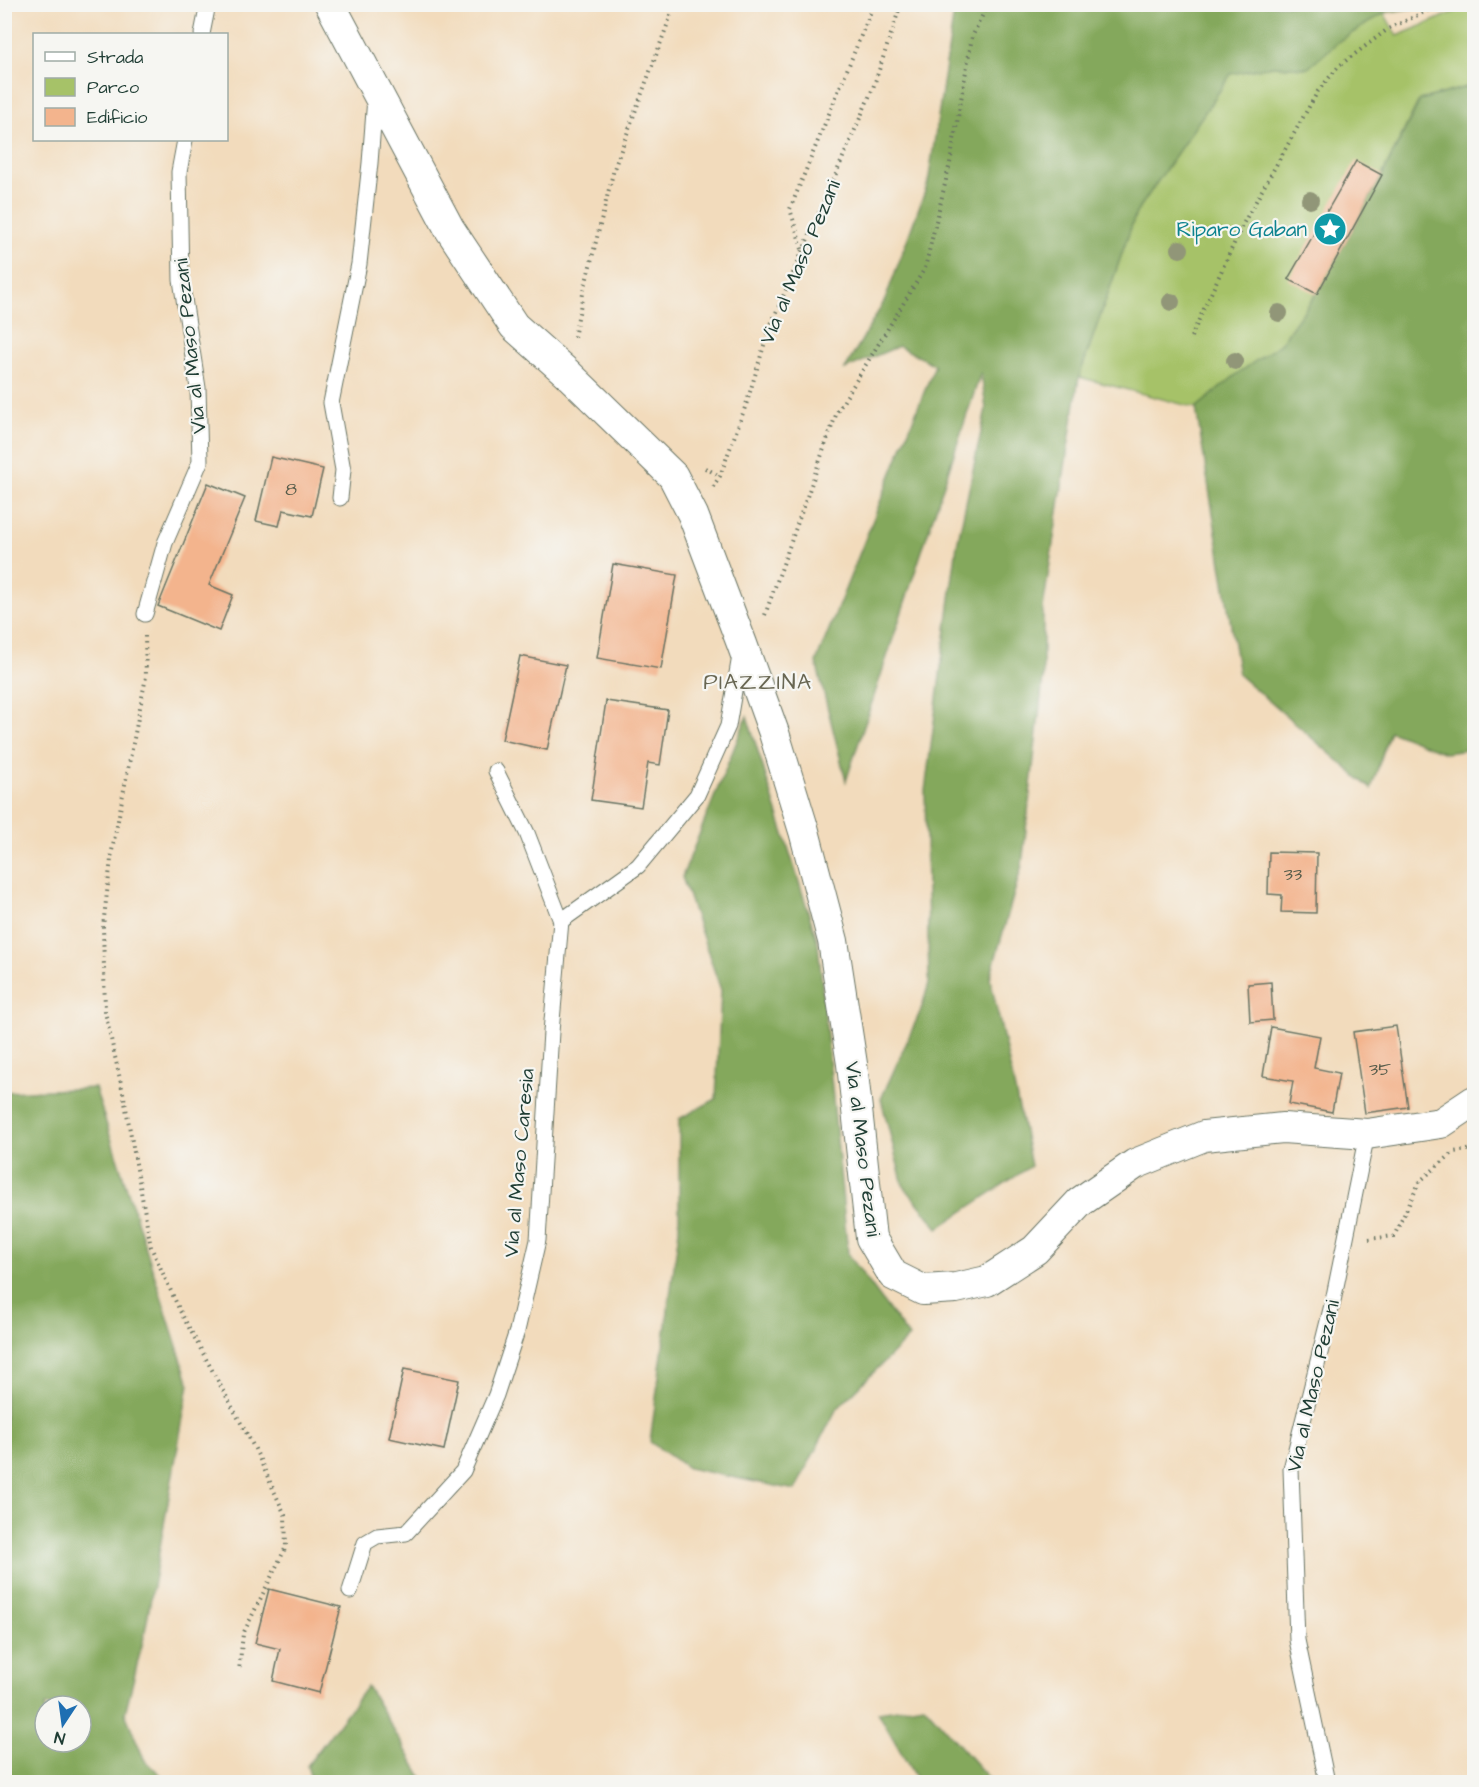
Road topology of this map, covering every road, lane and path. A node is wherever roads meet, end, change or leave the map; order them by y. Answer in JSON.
{"nodes":[{"id":1,"x":208,"y":4,"type":"edge"},
{"id":2,"x":330,"y":4,"type":"edge"},
{"id":3,"x":675,"y":4,"type":"edge"},
{"id":4,"x":874,"y":4,"type":"edge"},
{"id":5,"x":901,"y":4,"type":"edge"},
{"id":6,"x":988,"y":4,"type":"edge"},
{"id":7,"x":1445,"y":4,"type":"edge"},
{"id":8,"x":202,"y":33,"type":"edge"},
{"id":9,"x":375,"y":90,"type":"junction"},
{"id":10,"x":185,"y":141,"type":"edge"},
{"id":11,"x":803,"y":250,"type":"junction"},
{"id":12,"x":1191,"y":337,"type":"dead end"},
{"id":13,"x":567,"y":373,"type":"junction"},
{"id":14,"x":340,"y":498,"type":"dead end"},
{"id":15,"x":693,"y":515,"type":"junction"},
{"id":16,"x":145,"y":614,"type":"joint"},
{"id":17,"x":745,"y":654,"type":"junction"},
{"id":18,"x":496,"y":771,"type":"dead end"},
{"id":19,"x":561,"y":921,"type":"junction"},
{"id":20,"x":1474,"y":1101,"type":"edge"},
{"id":21,"x":1367,"y":1134,"type":"junction"},
{"id":22,"x":1474,"y":1149,"type":"edge"},
{"id":23,"x":1344,"y":1243,"type":"junction"},
{"id":24,"x":350,"y":1591,"type":"dead end"},
{"id":25,"x":239,"y":1671,"type":"dead end"},
{"id":26,"x":1327,"y":1782,"type":"edge"}],
"edges":[{"from":1,"to":8,"type":"lane"},
{"from":2,"to":9,"type":"street","name":"Via al Maso Pezani"},
{"from":3,"to":13,"type":"path"},
{"from":4,"to":11,"type":"path"},
{"from":5,"to":11,"type":"path","name":"Via al Maso Pezani"},
{"from":6,"to":17,"type":"path"},
{"from":7,"to":12,"type":"path"},
{"from":9,"to":13,"type":"street","name":"Via al Maso Pezani"},
{"from":9,"to":14,"type":"lane"},
{"from":10,"to":16,"type":"lane","name":"Via al Maso Pezani"},
{"from":11,"to":15,"type":"path","name":"Via al Maso Pezani"},
{"from":13,"to":15,"type":"street","name":"Via al Maso Pezani"},
{"from":15,"to":17,"type":"street","name":"Via al Maso Pezani"},
{"from":16,"to":25,"type":"path"},
{"from":17,"to":19,"type":"lane"},
{"from":17,"to":21,"type":"street","name":"Via al Maso Pezani"},
{"from":18,"to":19,"type":"lane","name":"Via al Maso Caresia"},
{"from":19,"to":24,"type":"lane","name":"Via al Maso Caresia"},
{"from":20,"to":21,"type":"street","name":"Via al Maso Pezani"},
{"from":21,"to":23,"type":"lane","name":"Via al Maso Pezani"},
{"from":22,"to":23,"type":"path"},
{"from":23,"to":26,"type":"lane","name":"Via al Maso Pezani"}]}
